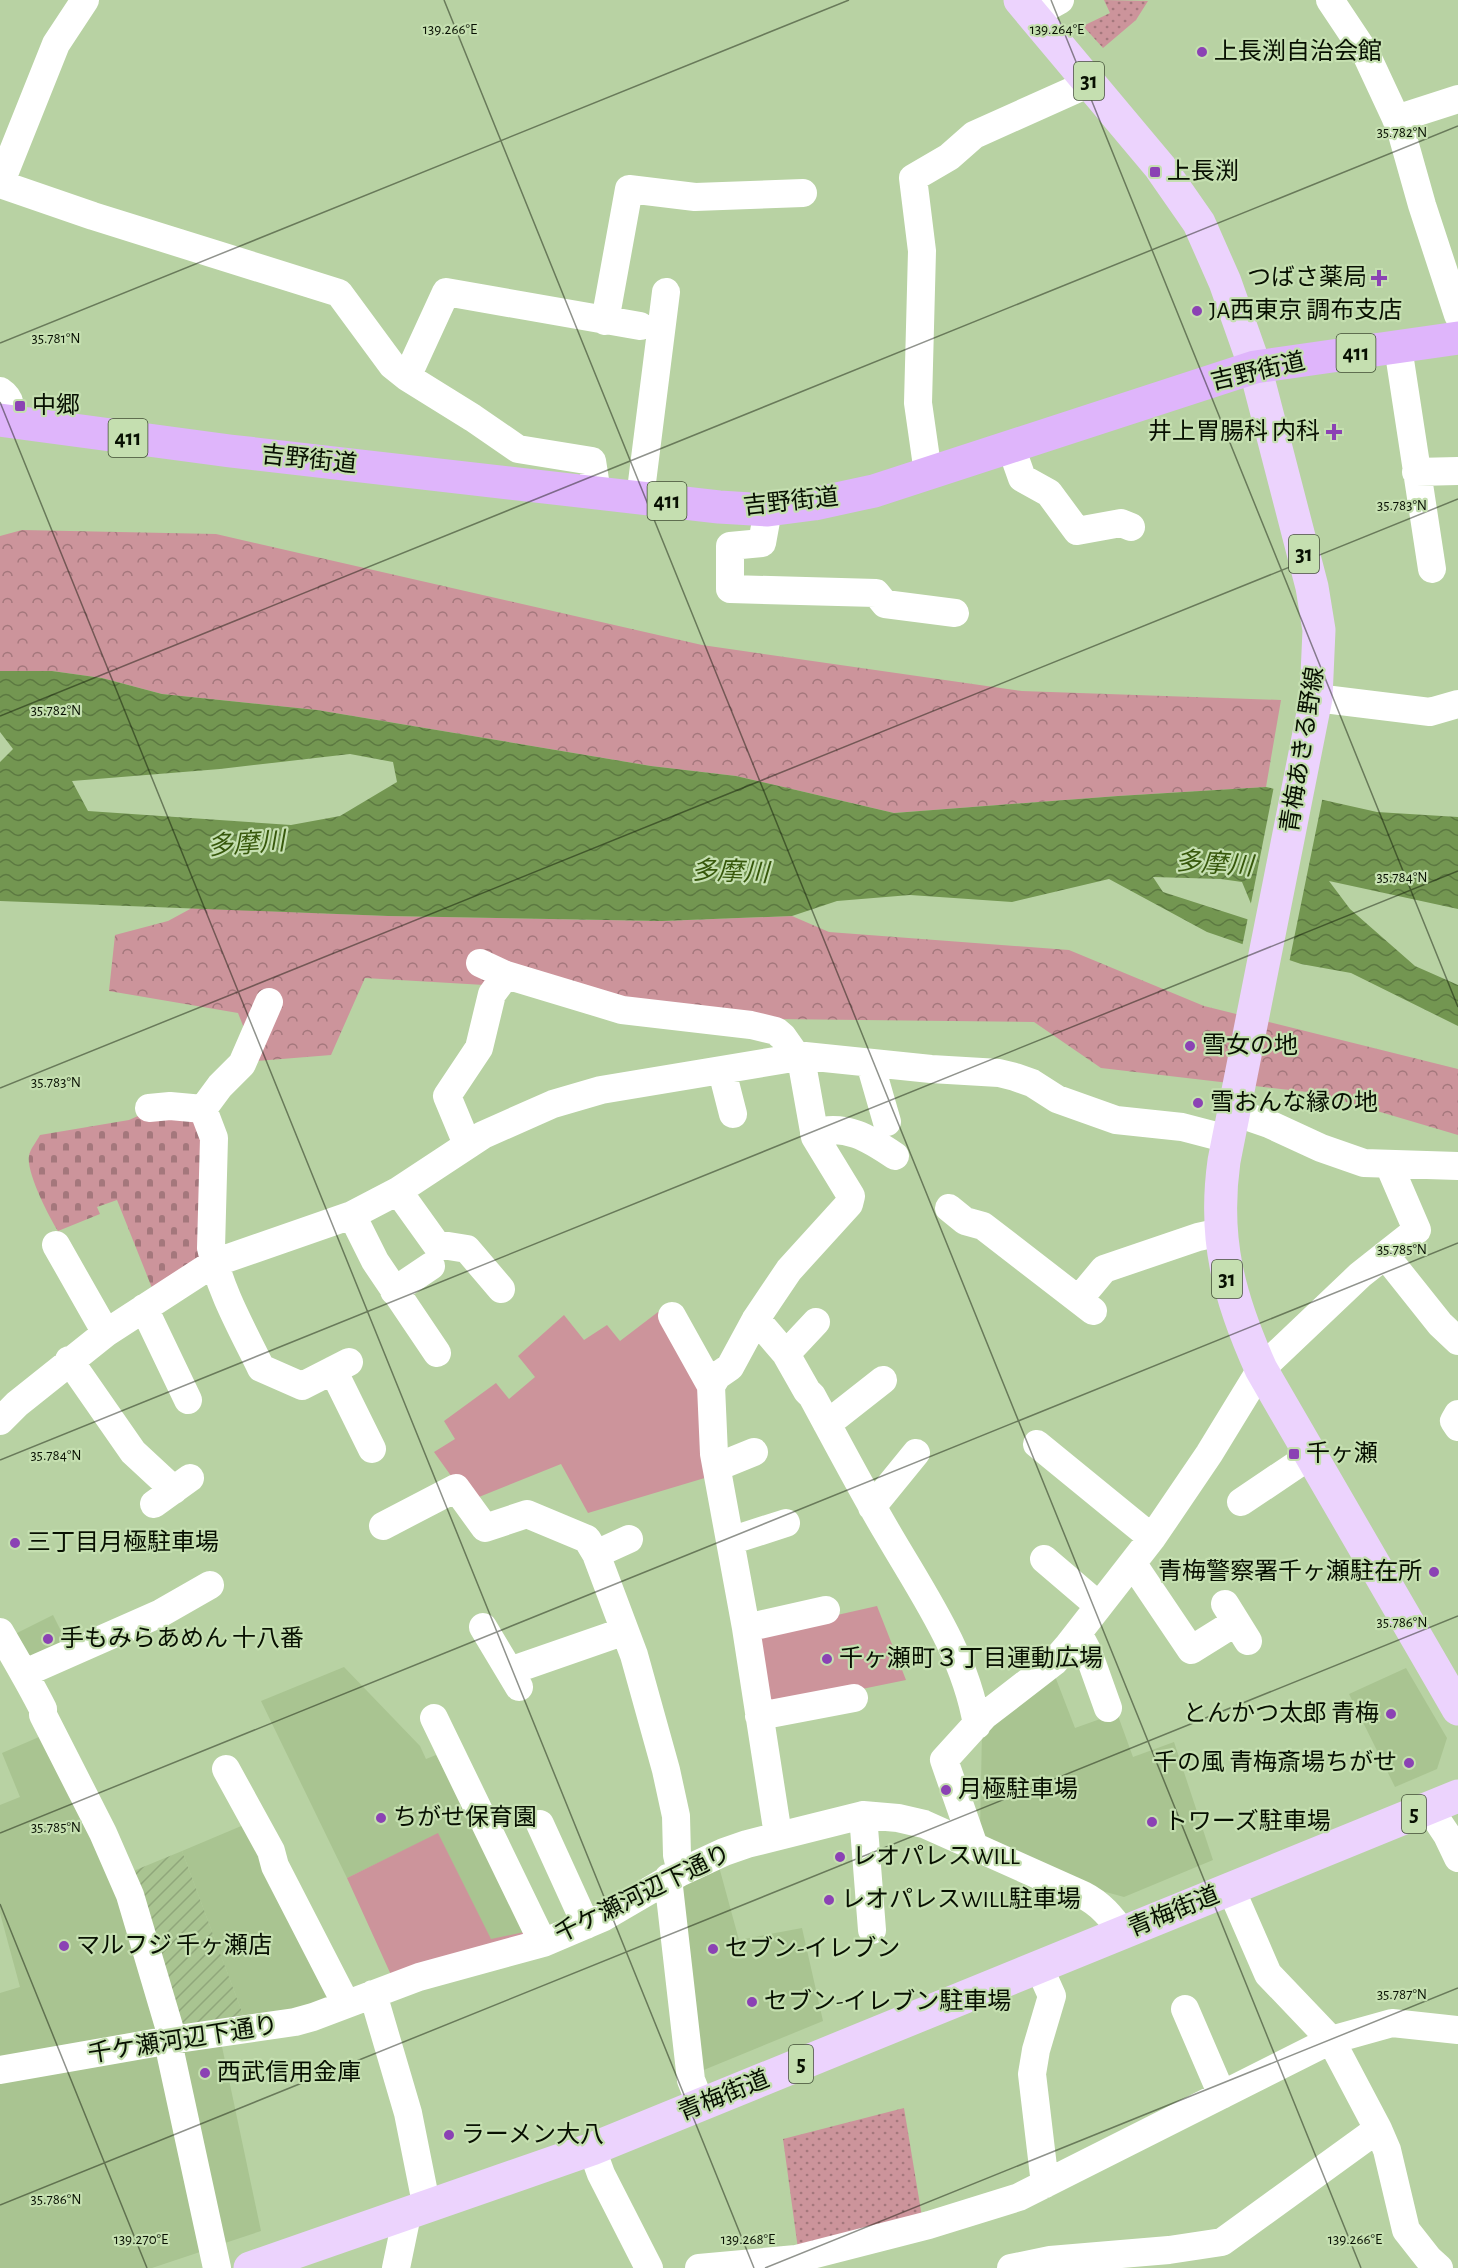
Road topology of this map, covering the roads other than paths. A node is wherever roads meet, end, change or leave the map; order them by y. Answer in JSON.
{"nodes":[{"id":1,"x":85,"y":0,"type":"edge"},
{"id":2,"x":1329,"y":0,"type":"edge"},
{"id":3,"x":1038,"y":5,"type":"edge"},
{"id":4,"x":1090,"y":83,"type":"junction"},
{"id":5,"x":1458,"y":99,"type":"edge"},
{"id":6,"x":1396,"y":119,"type":"junction"},
{"id":7,"x":0,"y":184,"type":"edge"},
{"id":8,"x":803,"y":193,"type":"dead end"},
{"id":9,"x":666,"y":292,"type":"dead end"},
{"id":10,"x":1458,"y":315,"type":"edge"},
{"id":11,"x":605,"y":321,"type":"junction"},
{"id":12,"x":640,"y":326,"type":"dead end"},
{"id":13,"x":1458,"y":338,"type":"edge"},
{"id":14,"x":1398,"y":347,"type":"junction"},
{"id":15,"x":1255,"y":367,"type":"junction"},
{"id":16,"x":407,"y":377,"type":"junction"},
{"id":17,"x":3,"y":411,"type":"edge"},
{"id":18,"x":1011,"y":447,"type":"junction"},
{"id":19,"x":1458,"y":471,"type":"edge"},
{"id":20,"x":1416,"y":472,"type":"junction"},
{"id":21,"x":928,"y":473,"type":"junction"},
{"id":22,"x":597,"y":493,"type":"junction"},
{"id":23,"x":640,"y":498,"type":"junction"},
{"id":24,"x":768,"y":510,"type":"junction"},
{"id":25,"x":1131,"y":527,"type":"dead end"},
{"id":26,"x":1432,"y":569,"type":"dead end"},
{"id":27,"x":955,"y":613,"type":"dead end"},
{"id":28,"x":1316,"y":698,"type":"junction"},
{"id":29,"x":1458,"y":705,"type":"edge"},
{"id":30,"x":480,"y":963,"type":"dead end"},
{"id":31,"x":506,"y":975,"type":"junction"},
{"id":32,"x":269,"y":1002,"type":"dead end"},
{"id":33,"x":796,"y":1058,"type":"junction"},
{"id":34,"x":870,"y":1063,"type":"junction"},
{"id":35,"x":722,"y":1071,"type":"junction"},
{"id":36,"x":149,"y":1108,"type":"dead end"},
{"id":37,"x":203,"y":1110,"type":"junction"},
{"id":38,"x":733,"y":1114,"type":"dead end"},
{"id":39,"x":1234,"y":1115,"type":"junction"},
{"id":40,"x":887,"y":1122,"type":"dead end"},
{"id":41,"x":814,"y":1133,"type":"junction"},
{"id":42,"x":467,"y":1144,"type":"junction"},
{"id":43,"x":896,"y":1156,"type":"dead end"},
{"id":44,"x":1389,"y":1165,"type":"junction"},
{"id":45,"x":1458,"y":1166,"type":"edge"},
{"id":46,"x":398,"y":1191,"type":"junction"},
{"id":47,"x":352,"y":1215,"type":"junction"},
{"id":48,"x":955,"y":1222,"type":"dead end"},
{"id":49,"x":1221,"y":1232,"type":"junction"},
{"id":50,"x":56,"y":1245,"type":"dead end"},
{"id":51,"x":1385,"y":1255,"type":"junction"},
{"id":52,"x":214,"y":1263,"type":"junction"},
{"id":53,"x":431,"y":1266,"type":"dead end"},
{"id":54,"x":498,"y":1278,"type":"dead end"},
{"id":55,"x":394,"y":1291,"type":"junction"},
{"id":56,"x":144,"y":1308,"type":"junction"},
{"id":57,"x":672,"y":1316,"type":"dead end"},
{"id":58,"x":756,"y":1319,"type":"junction"},
{"id":59,"x":816,"y":1322,"type":"dead end"},
{"id":60,"x":106,"y":1333,"type":"junction"},
{"id":61,"x":1458,"y":1341,"type":"edge"},
{"id":62,"x":437,"y":1353,"type":"dead end"},
{"id":63,"x":786,"y":1354,"type":"junction"},
{"id":64,"x":69,"y":1360,"type":"junction"},
{"id":65,"x":1261,"y":1368,"type":"junction"},
{"id":66,"x":883,"y":1380,"type":"dead end"},
{"id":67,"x":711,"y":1386,"type":"junction"},
{"id":68,"x":188,"y":1400,"type":"dead end"},
{"id":69,"x":1458,"y":1414,"type":"edge"},
{"id":70,"x":0,"y":1421,"type":"edge"},
{"id":71,"x":827,"y":1424,"type":"junction"},
{"id":72,"x":1458,"y":1427,"type":"edge"},
{"id":73,"x":1037,"y":1444,"type":"dead end"},
{"id":74,"x":372,"y":1448,"type":"dead end"},
{"id":75,"x":1308,"y":1451,"type":"junction"},
{"id":76,"x":754,"y":1452,"type":"dead end"},
{"id":77,"x":916,"y":1453,"type":"dead end"},
{"id":78,"x":717,"y":1467,"type":"junction"},
{"id":79,"x":172,"y":1491,"type":"dead end"},
{"id":80,"x":1241,"y":1502,"type":"dead end"},
{"id":81,"x":872,"y":1507,"type":"junction"},
{"id":82,"x":786,"y":1523,"type":"dead end"},
{"id":83,"x":383,"y":1527,"type":"dead end"},
{"id":84,"x":1152,"y":1538,"type":"junction"},
{"id":85,"x":629,"y":1539,"type":"dead end"},
{"id":86,"x":730,"y":1541,"type":"junction"},
{"id":87,"x":596,"y":1554,"type":"junction"},
{"id":88,"x":1044,"y":1559,"type":"dead end"},
{"id":89,"x":1133,"y":1564,"type":"junction"},
{"id":90,"x":210,"y":1586,"type":"dead end"},
{"id":91,"x":1099,"y":1606,"type":"junction"},
{"id":92,"x":826,"y":1610,"type":"dead end"},
{"id":93,"x":1236,"y":1622,"type":"dead end"},
{"id":94,"x":483,"y":1627,"type":"dead end"},
{"id":95,"x":746,"y":1628,"type":"junction"},
{"id":96,"x":625,"y":1631,"type":"junction"},
{"id":97,"x":0,"y":1632,"type":"edge"},
{"id":98,"x":1078,"y":1633,"type":"junction"},
{"id":99,"x":25,"y":1673,"type":"junction"},
{"id":100,"x":854,"y":1698,"type":"dead end"},
{"id":101,"x":1108,"y":1708,"type":"dead end"},
{"id":102,"x":1458,"y":1709,"type":"edge"},
{"id":103,"x":759,"y":1716,"type":"junction"},
{"id":104,"x":977,"y":1725,"type":"junction"},
{"id":105,"x":436,"y":1737,"type":"dead end"},
{"id":106,"x":226,"y":1770,"type":"dead end"},
{"id":107,"x":1444,"y":1802,"type":"edge"},
{"id":108,"x":863,"y":1815,"type":"junction"},
{"id":109,"x":540,"y":1824,"type":"dead end"},
{"id":110,"x":778,"y":1835,"type":"junction"},
{"id":111,"x":974,"y":1846,"type":"junction"},
{"id":112,"x":1458,"y":1858,"type":"edge"},
{"id":113,"x":674,"y":1875,"type":"junction"},
{"id":114,"x":1231,"y":1889,"type":"junction"},
{"id":115,"x":586,"y":1925,"type":"junction"},
{"id":116,"x":872,"y":1929,"type":"dead end"},
{"id":117,"x":1123,"y":1933,"type":"junction"},
{"id":118,"x":543,"y":1943,"type":"junction"},
{"id":119,"x":1040,"y":1967,"type":"junction"},
{"id":120,"x":373,"y":1994,"type":"junction"},
{"id":121,"x":346,"y":2004,"type":"junction"},
{"id":122,"x":1185,"y":2008,"type":"dead end"},
{"id":123,"x":1458,"y":2030,"type":"edge"},
{"id":124,"x":171,"y":2040,"type":"junction"},
{"id":125,"x":1330,"y":2040,"type":"junction"},
{"id":126,"x":0,"y":2070,"type":"edge"},
{"id":127,"x":1222,"y":2095,"type":"junction"},
{"id":128,"x":701,"y":2105,"type":"junction"},
{"id":129,"x":1378,"y":2128,"type":"junction"},
{"id":130,"x":592,"y":2149,"type":"junction"},
{"id":131,"x":1045,"y":2184,"type":"junction"},
{"id":132,"x":417,"y":2211,"type":"junction"},
{"id":133,"x":217,"y":2268,"type":"edge"},
{"id":134,"x":250,"y":2268,"type":"edge"},
{"id":135,"x":396,"y":2268,"type":"edge"},
{"id":136,"x":649,"y":2268,"type":"edge"},
{"id":137,"x":699,"y":2268,"type":"edge"},
{"id":138,"x":1011,"y":2268,"type":"edge"},
{"id":139,"x":1439,"y":2268,"type":"edge"}],
"edges":[{"from":1,"to":7,"type":"street"},
{"from":2,"to":6,"type":"street"},
{"from":3,"to":4,"type":"main road","name":"青梅あきる野線","number":"31"},
{"from":4,"to":15,"type":"main road","name":"青梅あきる野線","number":"31"},
{"from":4,"to":21,"type":"street"},
{"from":5,"to":6,"type":"street"},
{"from":6,"to":10,"type":"street"},
{"from":7,"to":16,"type":"street"},
{"from":8,"to":11,"type":"street"},
{"from":9,"to":23,"type":"street"},
{"from":11,"to":12,"type":"street"},
{"from":11,"to":16,"type":"street"},
{"from":13,"to":14,"type":"highway","name":"吉野街道","number":"411"},
{"from":14,"to":15,"type":"highway","name":"吉野街道","number":"411"},
{"from":14,"to":20,"type":"street"},
{"from":15,"to":18,"type":"highway","name":"吉野街道","number":"411"},
{"from":15,"to":28,"type":"main road","name":"青梅あきる野線","number":"31"},
{"from":16,"to":22,"type":"street"},
{"from":17,"to":22,"type":"highway","name":"吉野街道","number":"411"},
{"from":18,"to":21,"type":"highway","name":"吉野街道","number":"411"},
{"from":18,"to":25,"type":"street"},
{"from":19,"to":20,"type":"street"},
{"from":20,"to":26,"type":"street"},
{"from":21,"to":24,"type":"highway","name":"吉野街道","number":"411"},
{"from":22,"to":23,"type":"highway","name":"吉野街道","number":"411"},
{"from":23,"to":24,"type":"highway","name":"吉野街道","number":"411"},
{"from":24,"to":27,"type":"street"},
{"from":28,"to":29,"type":"street"},
{"from":28,"to":39,"type":"main road","name":"青梅あきる野線","number":"31"},
{"from":30,"to":31,"type":"street"},
{"from":31,"to":33,"type":"street"},
{"from":31,"to":42,"type":"street"},
{"from":32,"to":37,"type":"street"},
{"from":33,"to":34,"type":"street"},
{"from":33,"to":35,"type":"street"},
{"from":33,"to":41,"type":"street"},
{"from":34,"to":39,"type":"street"},
{"from":34,"to":40,"type":"street"},
{"from":35,"to":38,"type":"street"},
{"from":35,"to":42,"type":"street"},
{"from":36,"to":37,"type":"street"},
{"from":37,"to":52,"type":"street"},
{"from":39,"to":44,"type":"street"},
{"from":39,"to":49,"type":"main road","name":"青梅あきる野線","number":"31"},
{"from":41,"to":43,"type":"street"},
{"from":41,"to":58,"type":"street"},
{"from":42,"to":46,"type":"street"},
{"from":44,"to":45,"type":"street"},
{"from":44,"to":51,"type":"street"},
{"from":46,"to":47,"type":"street"},
{"from":46,"to":54,"type":"street"},
{"from":47,"to":52,"type":"street"},
{"from":47,"to":55,"type":"street"},
{"from":48,"to":49,"type":"street"},
{"from":49,"to":65,"type":"main road","name":"青梅あきる野線","number":"31"},
{"from":50,"to":60,"type":"street"},
{"from":51,"to":61,"type":"street"},
{"from":51,"to":65,"type":"street"},
{"from":52,"to":56,"type":"street"},
{"from":52,"to":74,"type":"street"},
{"from":53,"to":55,"type":"street"},
{"from":55,"to":62,"type":"street"},
{"from":56,"to":60,"type":"street"},
{"from":56,"to":68,"type":"street"},
{"from":57,"to":67,"type":"street"},
{"from":58,"to":63,"type":"street"},
{"from":58,"to":67,"type":"street"},
{"from":59,"to":63,"type":"street"},
{"from":60,"to":64,"type":"street"},
{"from":63,"to":71,"type":"street"},
{"from":64,"to":70,"type":"street"},
{"from":64,"to":79,"type":"street"},
{"from":65,"to":75,"type":"main road","name":"青梅あきる野線","number":"31"},
{"from":65,"to":84,"type":"street"},
{"from":66,"to":71,"type":"street"},
{"from":67,"to":78,"type":"street"},
{"from":69,"to":72,"type":"street"},
{"from":71,"to":81,"type":"street"},
{"from":73,"to":84,"type":"street"},
{"from":75,"to":80,"type":"street"},
{"from":75,"to":102,"type":"main road","number":"31"},
{"from":76,"to":78,"type":"street"},
{"from":77,"to":81,"type":"street"},
{"from":78,"to":86,"type":"street"},
{"from":81,"to":104,"type":"street"},
{"from":82,"to":86,"type":"street"},
{"from":83,"to":87,"type":"street"},
{"from":84,"to":89,"type":"street"},
{"from":85,"to":87,"type":"street"},
{"from":86,"to":95,"type":"street"},
{"from":87,"to":96,"type":"street"},
{"from":88,"to":91,"type":"street"},
{"from":89,"to":91,"type":"street"},
{"from":89,"to":93,"type":"street"},
{"from":90,"to":99,"type":"street"},
{"from":91,"to":98,"type":"street"},
{"from":92,"to":95,"type":"street"},
{"from":94,"to":96,"type":"street"},
{"from":95,"to":103,"type":"street"},
{"from":96,"to":113,"type":"street"},
{"from":97,"to":99,"type":"street"},
{"from":98,"to":101,"type":"street"},
{"from":98,"to":104,"type":"street"},
{"from":99,"to":124,"type":"street"},
{"from":100,"to":103,"type":"street"},
{"from":103,"to":110,"type":"street"},
{"from":104,"to":111,"type":"street"},
{"from":105,"to":118,"type":"street"},
{"from":106,"to":121,"type":"street"},
{"from":107,"to":112,"type":"street"},
{"from":107,"to":114,"type":"main road","name":"青梅街道","number":"5"},
{"from":108,"to":110,"type":"street","name":"千ケ瀬河辺下通り"},
{"from":108,"to":111,"type":"street","name":"千ケ瀬河辺下通り"},
{"from":108,"to":116,"type":"street"},
{"from":109,"to":115,"type":"street"},
{"from":110,"to":113,"type":"street","name":"千ケ瀬河辺下通り"},
{"from":111,"to":117,"type":"street","name":"千ケ瀬河辺下通り"},
{"from":113,"to":115,"type":"street","name":"千ケ瀬河辺下通り"},
{"from":113,"to":128,"type":"street"},
{"from":114,"to":117,"type":"main road","name":"青梅街道","number":"5"},
{"from":114,"to":125,"type":"street"},
{"from":115,"to":118,"type":"street","name":"千ケ瀬河辺下通り"},
{"from":117,"to":119,"type":"main road","name":"青梅街道","number":"5"},
{"from":118,"to":120,"type":"street","name":"千ケ瀬河辺下通り"},
{"from":119,"to":128,"type":"main road","name":"青梅街道","number":"5"},
{"from":119,"to":131,"type":"street"},
{"from":120,"to":121,"type":"street","name":"千ケ瀬河辺下通り"},
{"from":120,"to":132,"type":"street"},
{"from":121,"to":124,"type":"street","name":"千ケ瀬河辺下通り"},
{"from":122,"to":127,"type":"street"},
{"from":123,"to":125,"type":"street"},
{"from":124,"to":126,"type":"street","name":"千ケ瀬河辺下通り"},
{"from":124,"to":133,"type":"street"},
{"from":125,"to":127,"type":"street"},
{"from":125,"to":129,"type":"street"},
{"from":127,"to":131,"type":"street"},
{"from":128,"to":130,"type":"main road","name":"青梅街道","number":"5"},
{"from":129,"to":138,"type":"street"},
{"from":129,"to":139,"type":"street"},
{"from":130,"to":132,"type":"main road","name":"青梅街道","number":"5"},
{"from":130,"to":136,"type":"street"},
{"from":131,"to":137,"type":"street"},
{"from":132,"to":134,"type":"main road","name":"青梅街道","number":"5"},
{"from":132,"to":135,"type":"street"}]}
